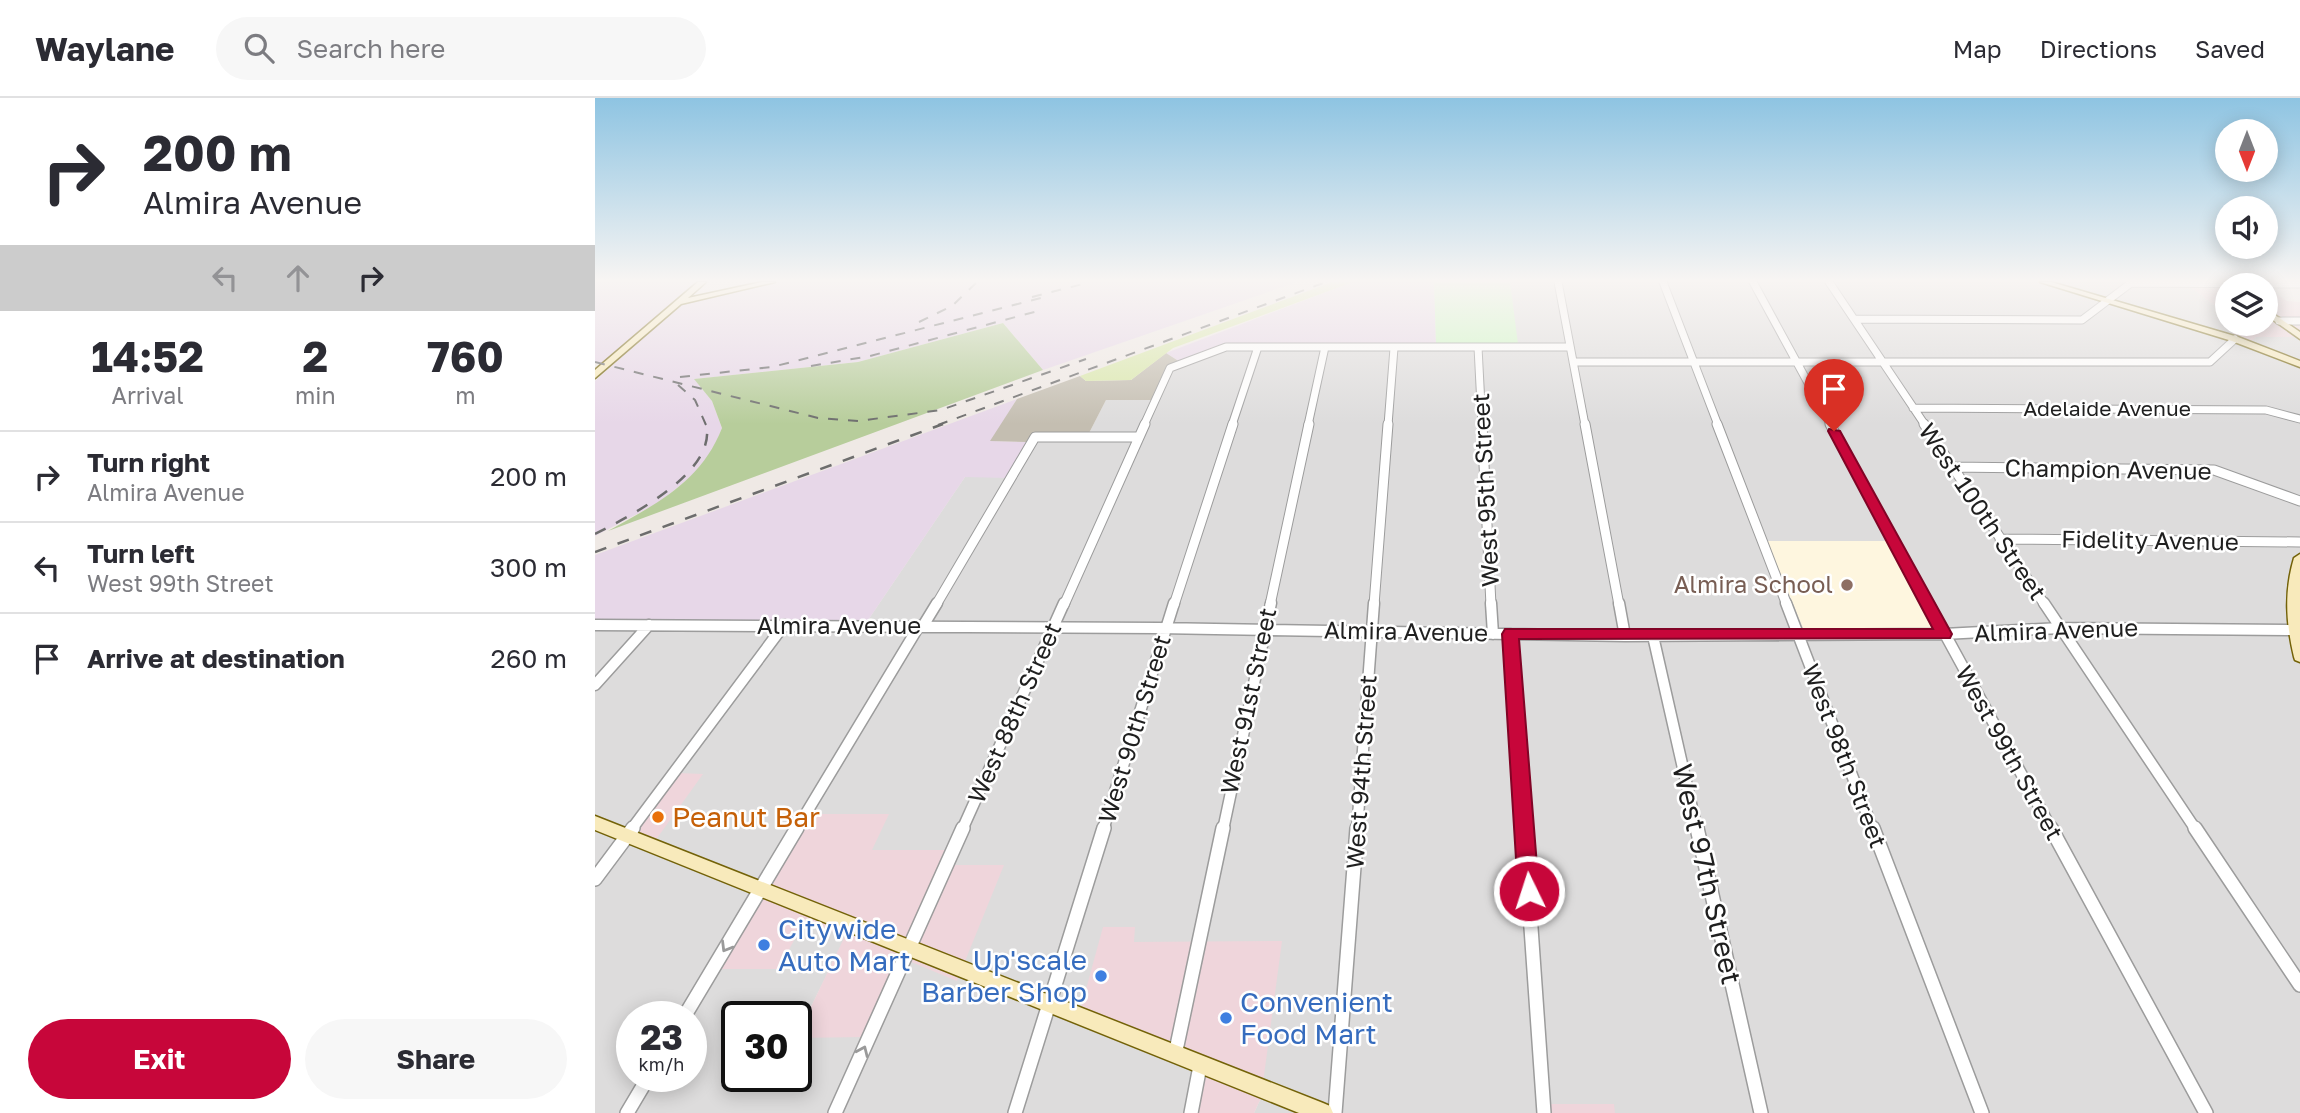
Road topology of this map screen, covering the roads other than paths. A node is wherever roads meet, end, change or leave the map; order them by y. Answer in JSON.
{"nodes":[{"id":1,"x":648,"y":329,"type":"edge"},
{"id":2,"x":1567,"y":329,"type":"edge"},
{"id":3,"x":1680,"y":329,"type":"edge"},
{"id":4,"x":1779,"y":329,"type":"edge"},
{"id":5,"x":1861,"y":329,"type":"edge"},
{"id":6,"x":2203,"y":329,"type":"edge"},
{"id":7,"x":2235,"y":339,"type":"junction"},
{"id":8,"x":1258,"y":347,"type":"junction"},
{"id":9,"x":1325,"y":347,"type":"junction"},
{"id":10,"x":1478,"y":347,"type":"junction"},
{"id":11,"x":1570,"y":347,"type":"junction"},
{"id":12,"x":1394,"y":348,"type":"junction"},
{"id":13,"x":1691,"y":360,"type":"junction"},
{"id":14,"x":1795,"y":360,"type":"junction"},
{"id":15,"x":1881,"y":360,"type":"junction"},
{"id":16,"x":1573,"y":362,"type":"junction"},
{"id":17,"x":2300,"y":364,"type":"edge"},
{"id":18,"x":595,"y":375,"type":"edge"},
{"id":19,"x":1913,"y":408,"type":"junction"},
{"id":20,"x":2300,"y":419,"type":"edge"},
{"id":21,"x":1138,"y":437,"type":"junction"},
{"id":22,"x":1952,"y":467,"type":"junction"},
{"id":23,"x":2300,"y":501,"type":"edge"},
{"id":24,"x":2000,"y":540,"type":"junction"},
{"id":25,"x":2300,"y":542,"type":"edge"},
{"id":26,"x":2300,"y":558,"type":"edge"},
{"id":27,"x":595,"y":625,"type":"edge"},
{"id":28,"x":649,"y":625,"type":"junction"},
{"id":29,"x":784,"y":625,"type":"junction"},
{"id":30,"x":921,"y":626,"type":"junction"},
{"id":31,"x":1053,"y":627,"type":"junction"},
{"id":32,"x":1166,"y":628,"type":"junction"},
{"id":33,"x":2060,"y":628,"type":"junction"},
{"id":34,"x":1264,"y":630,"type":"junction"},
{"id":35,"x":2297,"y":630,"type":"edge"},
{"id":36,"x":1373,"y":631,"type":"junction"},
{"id":37,"x":1493,"y":634,"type":"junction"},
{"id":38,"x":1511,"y":634,"type":"junction"},
{"id":39,"x":1944,"y":634,"type":"junction"},
{"id":40,"x":1625,"y":636,"type":"junction"},
{"id":41,"x":1653,"y":636,"type":"junction"},
{"id":42,"x":1798,"y":636,"type":"junction"},
{"id":43,"x":2300,"y":657,"type":"edge"},
{"id":44,"x":595,"y":685,"type":"edge"},
{"id":45,"x":595,"y":823,"type":"edge"},
{"id":46,"x":628,"y":836,"type":"junction"},
{"id":47,"x":595,"y":879,"type":"edge"},
{"id":48,"x":761,"y":888,"type":"junction"},
{"id":49,"x":909,"y":949,"type":"junction"},
{"id":50,"x":2300,"y":985,"type":"edge"},
{"id":51,"x":694,"y":1001,"type":"edge"},
{"id":52,"x":1050,"y":1006,"type":"junction"},
{"id":53,"x":1175,"y":1055,"type":"junction"},
{"id":54,"x":1200,"y":1066,"type":"junction"},
{"id":55,"x":639,"y":1092,"type":"edge"},
{"id":56,"x":627,"y":1113,"type":"edge"},
{"id":57,"x":835,"y":1113,"type":"edge"},
{"id":58,"x":1016,"y":1113,"type":"edge"},
{"id":59,"x":1191,"y":1113,"type":"edge"},
{"id":60,"x":1323,"y":1113,"type":"edge"},
{"id":61,"x":1335,"y":1113,"type":"edge"},
{"id":62,"x":1544,"y":1113,"type":"edge"},
{"id":63,"x":1761,"y":1113,"type":"edge"},
{"id":64,"x":1982,"y":1113,"type":"edge"},
{"id":65,"x":2206,"y":1113,"type":"edge"}],
"edges":[{"from":1,"to":18,"type":"street"},
{"from":2,"to":11,"type":"street"},
{"from":3,"to":13,"type":"street","name":"West 98th Street"},
{"from":4,"to":14,"type":"street","name":"West 99th Street"},
{"from":5,"to":15,"type":"street","name":"West 100th Street"},
{"from":6,"to":7,"type":"street"},
{"from":7,"to":15,"type":"street"},
{"from":7,"to":17,"type":"street"},
{"from":8,"to":9,"type":"street"},
{"from":8,"to":21,"type":"street","name":"West 88th Street"},
{"from":8,"to":32,"type":"street","name":"West 90th Street"},
{"from":9,"to":12,"type":"street"},
{"from":9,"to":34,"type":"street","name":"West 91st Street"},
{"from":10,"to":11,"type":"street"},
{"from":10,"to":12,"type":"street"},
{"from":10,"to":37,"type":"street","name":"West 95th Street"},
{"from":11,"to":16,"type":"street"},
{"from":12,"to":36,"type":"street","name":"West 94th Street"},
{"from":13,"to":14,"type":"street"},
{"from":13,"to":16,"type":"street"},
{"from":13,"to":42,"type":"street","name":"West 98th Street"},
{"from":14,"to":15,"type":"street"},
{"from":14,"to":39,"type":"street","name":"West 99th Street"},
{"from":15,"to":19,"type":"street","name":"West 100th Street"},
{"from":16,"to":40,"type":"street"},
{"from":19,"to":20,"type":"street","name":"Adelaide Avenue"},
{"from":19,"to":22,"type":"street","name":"West 100th Street"},
{"from":21,"to":30,"type":"street"},
{"from":21,"to":31,"type":"street","name":"West 88th Street"},
{"from":22,"to":23,"type":"street","name":"Champion Avenue"},
{"from":22,"to":24,"type":"street","name":"West 100th Street"},
{"from":24,"to":25,"type":"street","name":"Fidelity Avenue"},
{"from":24,"to":33,"type":"street","name":"West 100th Street"},
{"from":26,"to":35,"type":"street"},
{"from":27,"to":28,"type":"street","name":"Almira Avenue"},
{"from":28,"to":29,"type":"street","name":"Almira Avenue"},
{"from":28,"to":44,"type":"street"},
{"from":29,"to":30,"type":"street","name":"Almira Avenue"},
{"from":29,"to":46,"type":"street"},
{"from":30,"to":31,"type":"street","name":"Almira Avenue"},
{"from":30,"to":48,"type":"street"},
{"from":31,"to":32,"type":"street","name":"Almira Avenue"},
{"from":31,"to":49,"type":"street","name":"West 88th Street"},
{"from":32,"to":34,"type":"street","name":"Almira Avenue"},
{"from":32,"to":52,"type":"street","name":"West 90th Street"},
{"from":33,"to":35,"type":"street","name":"Almira Avenue"},
{"from":33,"to":39,"type":"street","name":"Almira Avenue"},
{"from":33,"to":50,"type":"street","name":"West 100th Street"},
{"from":34,"to":36,"type":"street","name":"Almira Avenue"},
{"from":34,"to":53,"type":"street","name":"West 91st Street"},
{"from":35,"to":43,"type":"street"},
{"from":36,"to":37,"type":"street","name":"Almira Avenue"},
{"from":36,"to":61,"type":"street","name":"West 94th Street"},
{"from":37,"to":38,"type":"street","name":"Almira Avenue"},
{"from":38,"to":40,"type":"street","name":"Almira Avenue"},
{"from":38,"to":62,"type":"street"},
{"from":39,"to":42,"type":"street","name":"Almira Avenue"},
{"from":39,"to":65,"type":"street","name":"West 99th Street"},
{"from":40,"to":41,"type":"street","name":"Almira Avenue"},
{"from":41,"to":42,"type":"street","name":"Almira Avenue"},
{"from":41,"to":63,"type":"street","name":"West 97th Street"},
{"from":42,"to":64,"type":"street","name":"West 98th Street"},
{"from":45,"to":46,"type":"main road"},
{"from":46,"to":47,"type":"street"},
{"from":46,"to":48,"type":"main road"},
{"from":48,"to":49,"type":"main road"},
{"from":48,"to":51,"type":"street","one_way":true},
{"from":49,"to":52,"type":"main road"},
{"from":57,"to":49,"type":"street","name":"West 88th Street","one_way":true},
{"from":52,"to":53,"type":"main road"},
{"from":52,"to":58,"type":"street","name":"West 90th Street"},
{"from":53,"to":54,"type":"main road"},
{"from":54,"to":59,"type":"street"},
{"from":54,"to":60,"type":"main road"},
{"from":55,"to":56,"type":"street"}]}
